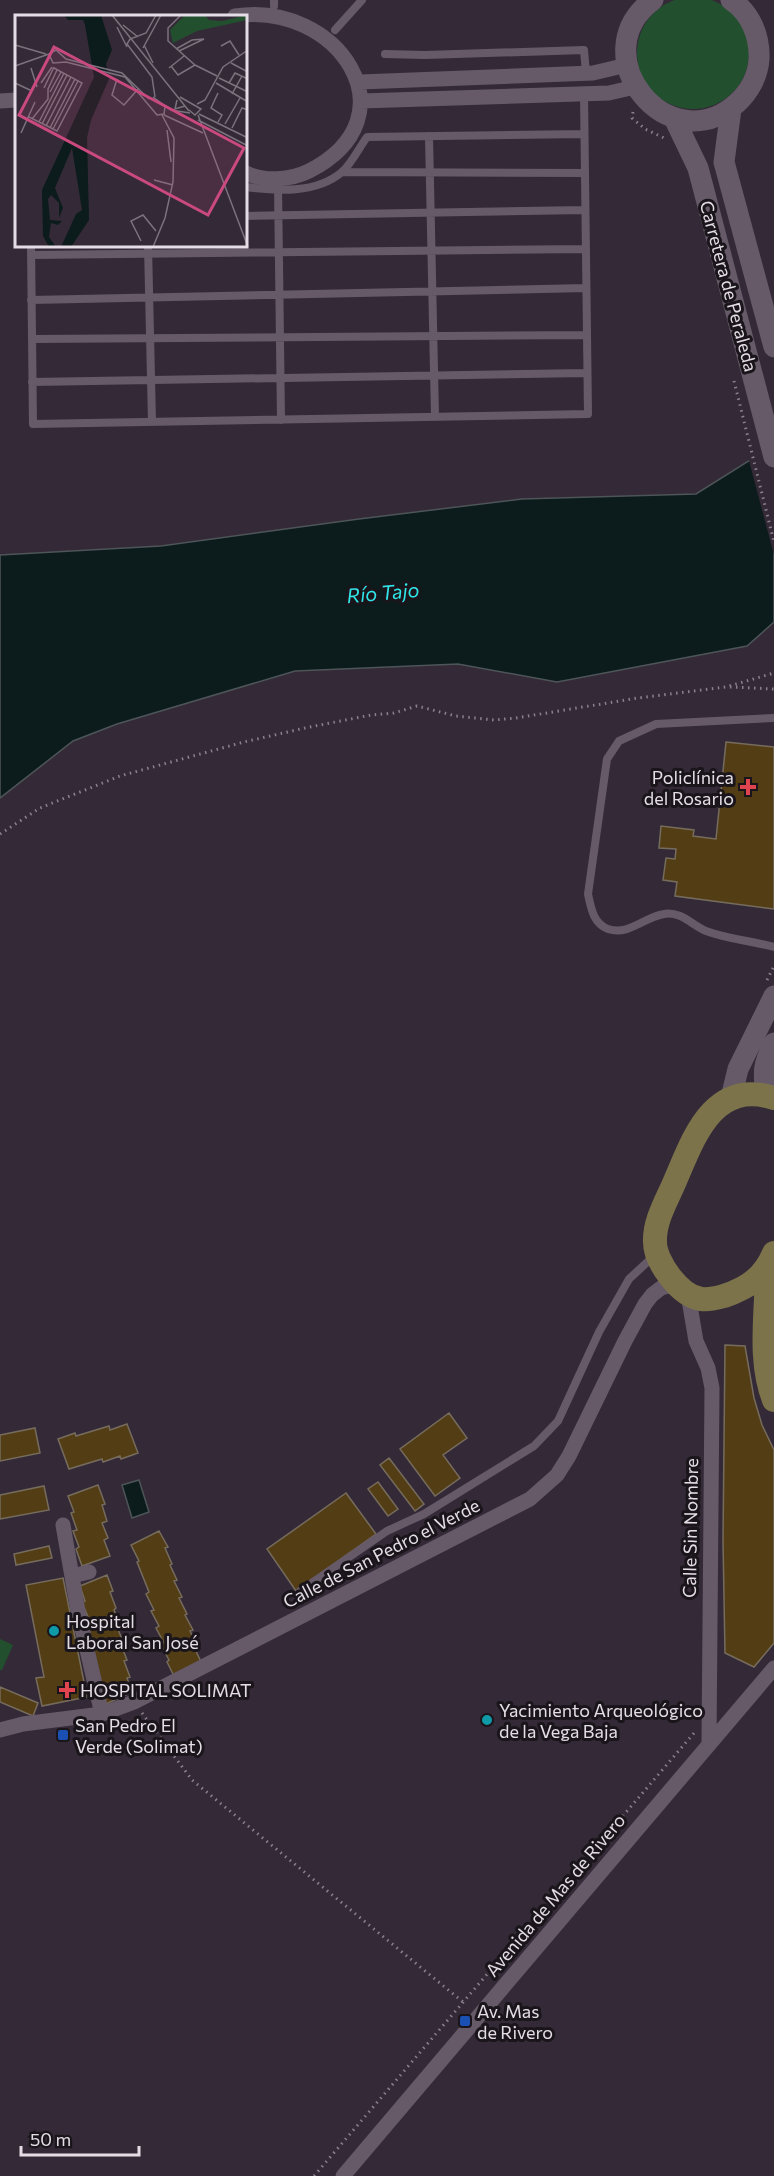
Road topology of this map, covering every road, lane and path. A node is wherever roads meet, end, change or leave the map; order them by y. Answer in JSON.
{"nodes":[{"id":1,"x":362,"y":0,"type":"edge"},
{"id":2,"x":731,"y":0,"type":"edge"},
{"id":3,"x":274,"y":3,"type":"edge"},
{"id":4,"x":644,"y":4,"type":"edge"},
{"id":5,"x":237,"y":15,"type":"edge"},
{"id":6,"x":335,"y":30,"type":"junction"},
{"id":7,"x":386,"y":54,"type":"dead end"},
{"id":8,"x":627,"y":65,"type":"junction"},
{"id":9,"x":586,"y":73,"type":"junction"},
{"id":10,"x":360,"y":82,"type":"junction"},
{"id":11,"x":637,"y":90,"type":"junction"},
{"id":12,"x":584,"y":94,"type":"junction"},
{"id":13,"x":15,"y":100,"type":"edge"},
{"id":14,"x":0,"y":101,"type":"edge"},
{"id":15,"x":361,"y":101,"type":"junction"},
{"id":16,"x":731,"y":109,"type":"junction"},
{"id":17,"x":674,"y":118,"type":"junction"},
{"id":18,"x":584,"y":134,"type":"junction"},
{"id":19,"x":429,"y":136,"type":"junction"},
{"id":20,"x":667,"y":139,"type":"dead end"},
{"id":21,"x":342,"y":172,"type":"junction"},
{"id":22,"x":430,"y":172,"type":"junction"},
{"id":23,"x":585,"y":172,"type":"junction"},
{"id":24,"x":248,"y":174,"type":"edge"},
{"id":25,"x":278,"y":185,"type":"junction"},
{"id":26,"x":248,"y":187,"type":"edge"},
{"id":27,"x":585,"y":210,"type":"junction"},
{"id":28,"x":431,"y":213,"type":"junction"},
{"id":29,"x":248,"y":216,"type":"edge"},
{"id":30,"x":279,"y":216,"type":"junction"},
{"id":31,"x":586,"y":249,"type":"junction"},
{"id":32,"x":31,"y":250,"type":"edge"},
{"id":33,"x":148,"y":250,"type":"edge"},
{"id":34,"x":432,"y":251,"type":"junction"},
{"id":35,"x":279,"y":252,"type":"junction"},
{"id":36,"x":586,"y":288,"type":"junction"},
{"id":37,"x":432,"y":291,"type":"junction"},
{"id":38,"x":279,"y":295,"type":"junction"},
{"id":39,"x":149,"y":297,"type":"junction"},
{"id":40,"x":32,"y":300,"type":"junction"},
{"id":41,"x":587,"y":335,"type":"junction"},
{"id":42,"x":433,"y":336,"type":"junction"},
{"id":43,"x":280,"y":338,"type":"junction"},
{"id":44,"x":32,"y":339,"type":"junction"},
{"id":45,"x":150,"y":339,"type":"junction"},
{"id":46,"x":774,"y":347,"type":"edge"},
{"id":47,"x":587,"y":373,"type":"junction"},
{"id":48,"x":434,"y":375,"type":"junction"},
{"id":49,"x":280,"y":378,"type":"junction"},
{"id":50,"x":733,"y":378,"type":"dead end"},
{"id":51,"x":151,"y":380,"type":"junction"},
{"id":52,"x":32,"y":382,"type":"junction"},
{"id":53,"x":745,"y":387,"type":"junction"},
{"id":54,"x":435,"y":417,"type":"junction"},
{"id":55,"x":281,"y":420,"type":"junction"},
{"id":56,"x":152,"y":422,"type":"junction"},
{"id":57,"x":774,"y":457,"type":"edge"},
{"id":58,"x":774,"y":542,"type":"edge"},
{"id":59,"x":774,"y":674,"type":"edge"},
{"id":60,"x":726,"y":687,"type":"junction"},
{"id":61,"x":774,"y":689,"type":"edge"},
{"id":62,"x":774,"y":718,"type":"edge"},
{"id":63,"x":0,"y":834,"type":"edge"},
{"id":64,"x":774,"y":947,"type":"edge"},
{"id":65,"x":774,"y":996,"type":"edge"},
{"id":66,"x":774,"y":1044,"type":"edge"},
{"id":67,"x":770,"y":1096,"type":"edge"},
{"id":68,"x":731,"y":1098,"type":"junction"},
{"id":69,"x":656,"y":1254,"type":"junction"},
{"id":70,"x":771,"y":1261,"type":"edge"},
{"id":71,"x":682,"y":1289,"type":"junction"},
{"id":72,"x":737,"y":1291,"type":"junction"},
{"id":73,"x":765,"y":1328,"type":"junction"},
{"id":74,"x":774,"y":1400,"type":"edge"},
{"id":75,"x":63,"y":1525,"type":"dead end"},
{"id":76,"x":89,"y":1572,"type":"dead end"},
{"id":77,"x":72,"y":1576,"type":"junction"},
{"id":78,"x":300,"y":1591,"type":"dead end"},
{"id":79,"x":774,"y":1668,"type":"edge"},
{"id":80,"x":134,"y":1702,"type":"junction"},
{"id":81,"x":102,"y":1714,"type":"junction"},
{"id":82,"x":702,"y":1722,"type":"junction"},
{"id":83,"x":0,"y":1730,"type":"edge"},
{"id":84,"x":709,"y":1743,"type":"junction"},
{"id":85,"x":463,"y":2002,"type":"junction"},
{"id":86,"x":314,"y":2176,"type":"edge"},
{"id":87,"x":343,"y":2176,"type":"edge"}],
"edges":[{"from":1,"to":6,"type":"lane"},
{"from":2,"to":16,"type":"main road"},
{"from":3,"to":5,"type":"street"},
{"from":3,"to":6,"type":"street"},
{"from":4,"to":8,"type":"main road"},
{"from":6,"to":10,"type":"street"},
{"from":7,"to":9,"type":"lane"},
{"from":8,"to":9,"type":"street"},
{"from":8,"to":11,"type":"main road"},
{"from":9,"to":10,"type":"street"},
{"from":10,"to":15,"type":"street"},
{"from":11,"to":12,"type":"street"},
{"from":11,"to":17,"type":"main road"},
{"from":11,"to":20,"type":"path"},
{"from":12,"to":15,"type":"street"},
{"from":12,"to":18,"type":"lane"},
{"from":13,"to":14,"type":"street"},
{"from":15,"to":25,"type":"street"},
{"from":16,"to":17,"type":"main road"},
{"from":16,"to":46,"type":"main road","name":"Carretera de Peraleda"},
{"from":17,"to":53,"type":"main road","name":"Carretera de Peraleda"},
{"from":18,"to":19,"type":"lane"},
{"from":18,"to":23,"type":"lane"},
{"from":19,"to":21,"type":"lane"},
{"from":19,"to":22,"type":"lane"},
{"from":21,"to":22,"type":"lane"},
{"from":21,"to":25,"type":"lane"},
{"from":22,"to":23,"type":"lane"},
{"from":22,"to":28,"type":"lane"},
{"from":23,"to":27,"type":"lane"},
{"from":24,"to":25,"type":"street"},
{"from":25,"to":26,"type":"lane"},
{"from":25,"to":30,"type":"lane"},
{"from":27,"to":28,"type":"lane"},
{"from":27,"to":31,"type":"lane"},
{"from":28,"to":30,"type":"lane"},
{"from":28,"to":34,"type":"lane"},
{"from":29,"to":30,"type":"lane"},
{"from":30,"to":35,"type":"lane"},
{"from":31,"to":34,"type":"lane"},
{"from":31,"to":36,"type":"lane"},
{"from":32,"to":33,"type":"lane"},
{"from":32,"to":40,"type":"lane"},
{"from":33,"to":35,"type":"lane"},
{"from":33,"to":39,"type":"lane"},
{"from":34,"to":35,"type":"lane"},
{"from":34,"to":37,"type":"lane"},
{"from":35,"to":38,"type":"lane"},
{"from":36,"to":37,"type":"lane"},
{"from":36,"to":41,"type":"lane"},
{"from":37,"to":38,"type":"lane"},
{"from":37,"to":42,"type":"lane"},
{"from":38,"to":39,"type":"lane"},
{"from":38,"to":43,"type":"lane"},
{"from":39,"to":40,"type":"lane"},
{"from":39,"to":45,"type":"lane"},
{"from":40,"to":44,"type":"lane"},
{"from":41,"to":42,"type":"lane"},
{"from":41,"to":47,"type":"lane"},
{"from":42,"to":43,"type":"lane"},
{"from":42,"to":48,"type":"lane"},
{"from":43,"to":45,"type":"lane"},
{"from":43,"to":49,"type":"lane"},
{"from":44,"to":45,"type":"lane"},
{"from":44,"to":52,"type":"lane"},
{"from":45,"to":51,"type":"lane"},
{"from":47,"to":48,"type":"lane"},
{"from":47,"to":54,"type":"lane"},
{"from":48,"to":49,"type":"lane"},
{"from":48,"to":54,"type":"lane"},
{"from":49,"to":51,"type":"lane"},
{"from":49,"to":55,"type":"lane"},
{"from":50,"to":53,"type":"path"},
{"from":51,"to":52,"type":"lane"},
{"from":51,"to":56,"type":"lane"},
{"from":52,"to":56,"type":"lane"},
{"from":53,"to":57,"type":"main road","name":"Carretera de Peraleda"},
{"from":53,"to":58,"type":"path"},
{"from":54,"to":55,"type":"lane"},
{"from":55,"to":56,"type":"lane"},
{"from":59,"to":60,"type":"path"},
{"from":60,"to":61,"type":"path"},
{"from":60,"to":63,"type":"path"},
{"from":62,"to":64,"type":"lane"},
{"from":65,"to":68,"type":"main road"},
{"from":66,"to":67,"type":"main road"},
{"from":67,"to":68,"type":"main road"},
{"from":68,"to":69,"type":"main road"},
{"from":69,"to":71,"type":"main road"},
{"from":69,"to":78,"type":"lane"},
{"from":70,"to":72,"type":"main road"},
{"from":70,"to":73,"type":"main road"},
{"from":71,"to":72,"type":"main road"},
{"from":71,"to":80,"type":"street","name":"Calle de San Pedro el Verde"},
{"from":71,"to":82,"type":"street","name":"Calle Sin Nombre"},
{"from":72,"to":73,"type":"main road"},
{"from":73,"to":74,"type":"main road"},
{"from":75,"to":77,"type":"street"},
{"from":76,"to":77,"type":"street"},
{"from":77,"to":81,"type":"street"},
{"from":79,"to":84,"type":"street","name":"Avenida de Mas de Rivero"},
{"from":80,"to":81,"type":"street","name":"Calle de San Pedro el Verde"},
{"from":80,"to":85,"type":"path"},
{"from":81,"to":83,"type":"street","name":"Calle de San Pedro el Verde"},
{"from":82,"to":84,"type":"street","name":"Calle Sin Nombre"},
{"from":82,"to":85,"type":"path"},
{"from":84,"to":87,"type":"street","name":"Avenida de Mas de Rivero"},
{"from":85,"to":86,"type":"path"}]}
